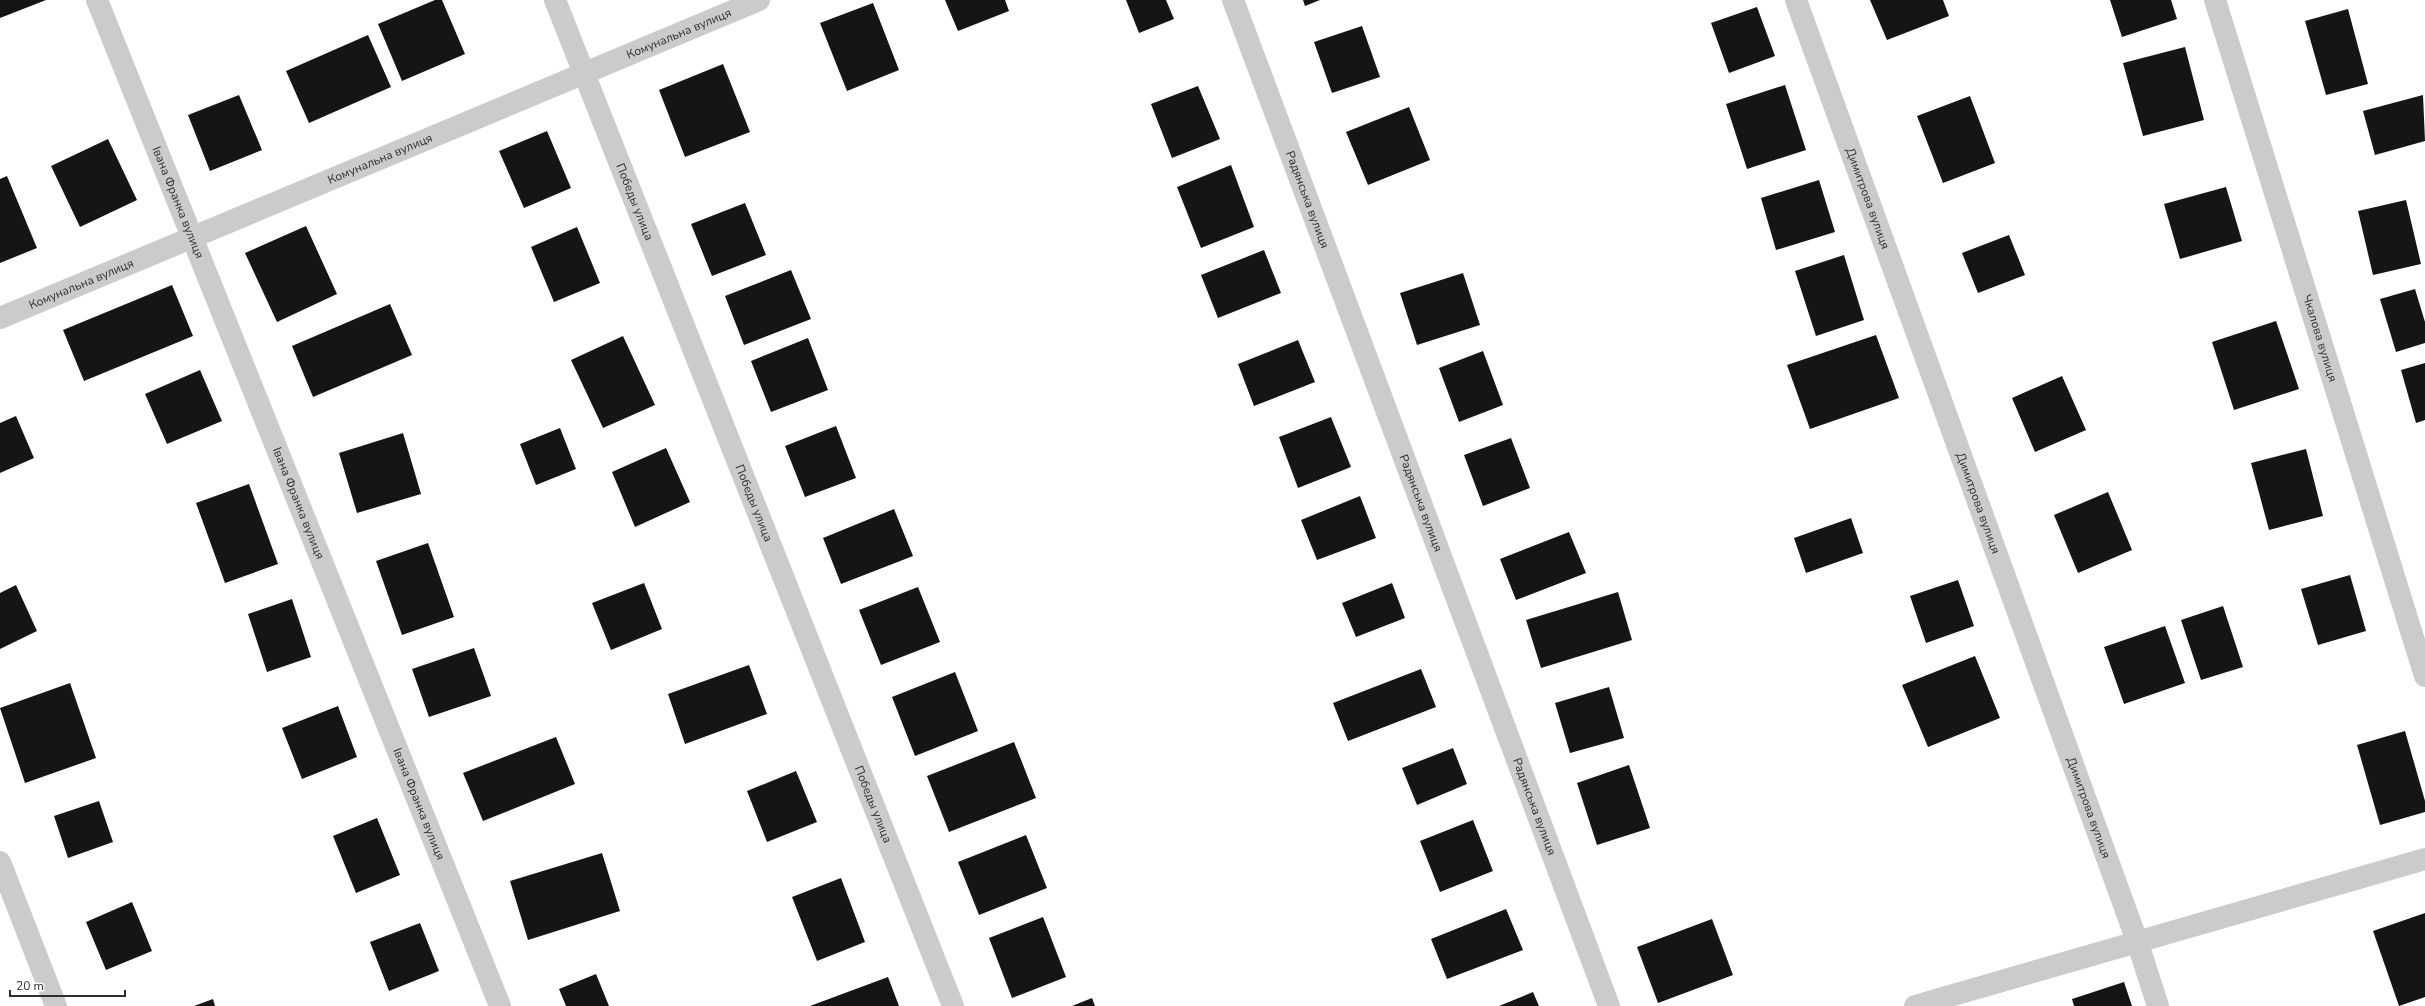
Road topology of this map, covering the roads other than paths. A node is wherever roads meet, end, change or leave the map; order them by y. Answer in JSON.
{"nodes":[{"id":1,"x":97,"y":0,"type":"edge"},
{"id":2,"x":555,"y":0,"type":"edge"},
{"id":3,"x":759,"y":0,"type":"edge"},
{"id":4,"x":1233,"y":0,"type":"edge"},
{"id":5,"x":1796,"y":0,"type":"edge"},
{"id":6,"x":2215,"y":0,"type":"edge"},
{"id":7,"x":583,"y":74,"type":"junction"},
{"id":8,"x":193,"y":237,"type":"junction"},
{"id":9,"x":0,"y":318,"type":"edge"},
{"id":10,"x":2425,"y":676,"type":"edge"},
{"id":11,"x":2425,"y":859,"type":"edge"},
{"id":12,"x":0,"y":862,"type":"edge"},
{"id":13,"x":2137,"y":941,"type":"junction"},
{"id":14,"x":56,"y":1006,"type":"edge"},
{"id":15,"x":500,"y":1006,"type":"edge"},
{"id":16,"x":953,"y":1006,"type":"edge"},
{"id":17,"x":1609,"y":1006,"type":"edge"},
{"id":18,"x":1915,"y":1006,"type":"edge"},
{"id":19,"x":2158,"y":1006,"type":"edge"}],
"edges":[{"from":1,"to":8,"type":"street","name":"Івана Франка вулиця"},
{"from":2,"to":7,"type":"street","name":"Победы улица"},
{"from":3,"to":7,"type":"street","name":"Комунальна вулиця"},
{"from":4,"to":17,"type":"street","name":"Радянська вулиця"},
{"from":5,"to":13,"type":"street","name":"Димитрова вулиця"},
{"from":6,"to":10,"type":"street","name":"Чкалова вулиця"},
{"from":7,"to":8,"type":"street","name":"Комунальна вулиця"},
{"from":7,"to":16,"type":"street","name":"Победы улица"},
{"from":8,"to":9,"type":"street","name":"Комунальна вулиця"},
{"from":8,"to":15,"type":"street","name":"Івана Франка вулиця"},
{"from":11,"to":13,"type":"street"},
{"from":12,"to":14,"type":"street"},
{"from":13,"to":18,"type":"street"},
{"from":13,"to":19,"type":"street","name":"Димитрова вулиця"}]}
